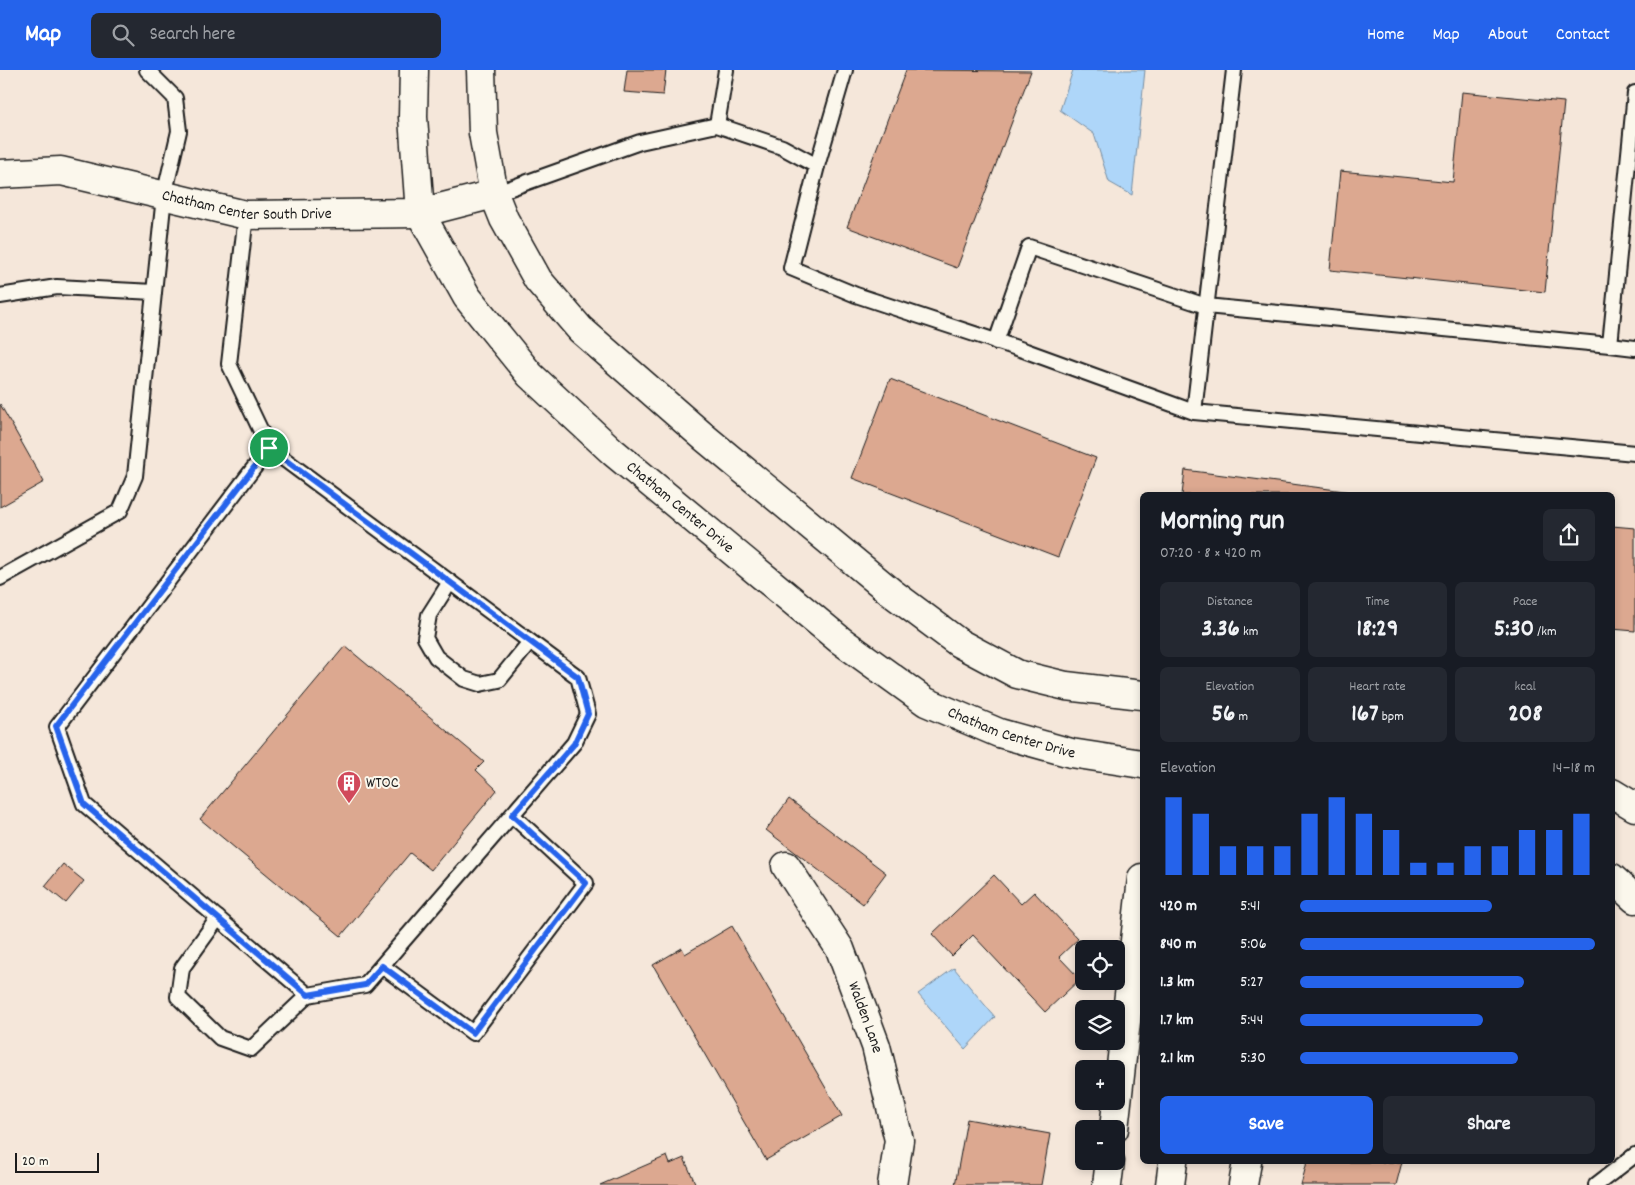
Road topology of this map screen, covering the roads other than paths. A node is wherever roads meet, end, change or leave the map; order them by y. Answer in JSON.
{"nodes":[{"id":1,"x":147,"y":70,"type":"edge"},
{"id":2,"x":414,"y":70,"type":"edge"},
{"id":3,"x":481,"y":70,"type":"edge"},
{"id":4,"x":726,"y":70,"type":"edge"},
{"id":5,"x":845,"y":70,"type":"edge"},
{"id":6,"x":1234,"y":70,"type":"edge"},
{"id":7,"x":1635,"y":93,"type":"edge"},
{"id":8,"x":717,"y":125,"type":"junction"},
{"id":9,"x":817,"y":166,"type":"junction"},
{"id":10,"x":0,"y":174,"type":"edge"},
{"id":11,"x":494,"y":194,"type":"junction"},
{"id":12,"x":164,"y":196,"type":"junction"},
{"id":13,"x":420,"y":213,"type":"junction"},
{"id":14,"x":246,"y":215,"type":"junction"},
{"id":15,"x":154,"y":292,"type":"junction"},
{"id":16,"x":0,"y":296,"type":"edge"},
{"id":17,"x":1206,"y":306,"type":"junction"},
{"id":18,"x":996,"y":342,"type":"junction"},
{"id":19,"x":1610,"y":346,"type":"junction"},
{"id":20,"x":1635,"y":348,"type":"edge"},
{"id":21,"x":1194,"y":412,"type":"junction"},
{"id":22,"x":269,"y":448,"type":"junction"},
{"id":23,"x":1635,"y":453,"type":"edge"},
{"id":24,"x":0,"y":578,"type":"edge"},
{"id":25,"x":450,"y":582,"type":"junction"},
{"id":26,"x":530,"y":642,"type":"junction"},
{"id":27,"x":1140,"y":695,"type":"edge"},
{"id":28,"x":1140,"y":764,"type":"edge"},
{"id":29,"x":1615,"y":795,"type":"edge"},
{"id":30,"x":1635,"y":807,"type":"edge"},
{"id":31,"x":512,"y":815,"type":"junction"},
{"id":32,"x":786,"y":866,"type":"dead end"},
{"id":33,"x":1615,"y":881,"type":"edge"},
{"id":34,"x":1635,"y":899,"type":"edge"},
{"id":35,"x":218,"y":918,"type":"junction"},
{"id":36,"x":1140,"y":923,"type":"edge"},
{"id":37,"x":382,"y":966,"type":"junction"},
{"id":38,"x":1137,"y":990,"type":"edge"},
{"id":39,"x":308,"y":995,"type":"junction"},
{"id":40,"x":1115,"y":1120,"type":"edge"},
{"id":41,"x":1635,"y":1154,"type":"edge"},
{"id":42,"x":1173,"y":1164,"type":"edge"},
{"id":43,"x":1247,"y":1164,"type":"edge"},
{"id":44,"x":1109,"y":1170,"type":"edge"},
{"id":45,"x":892,"y":1185,"type":"edge"},
{"id":46,"x":1107,"y":1185,"type":"edge"},
{"id":47,"x":1170,"y":1185,"type":"edge"},
{"id":48,"x":1243,"y":1185,"type":"edge"},
{"id":49,"x":1596,"y":1185,"type":"edge"}],
"edges":[{"from":1,"to":12,"type":"lane"},
{"from":2,"to":13,"type":"street","name":"Chatham Center Drive"},
{"from":3,"to":11,"type":"street"},
{"from":4,"to":8,"type":"lane"},
{"from":5,"to":9,"type":"lane"},
{"from":6,"to":17,"type":"lane"},
{"from":7,"to":19,"type":"lane"},
{"from":8,"to":9,"type":"lane"},
{"from":8,"to":11,"type":"lane"},
{"from":9,"to":18,"type":"lane"},
{"from":10,"to":12,"type":"street","name":"Chatham Center South Drive"},
{"from":11,"to":13,"type":"street","name":"Chatham Center South Drive"},
{"from":11,"to":27,"type":"street"},
{"from":12,"to":14,"type":"street","name":"Chatham Center South Drive"},
{"from":12,"to":15,"type":"lane"},
{"from":13,"to":14,"type":"street","name":"Chatham Center South Drive"},
{"from":13,"to":28,"type":"street","name":"Chatham Center Drive"},
{"from":14,"to":22,"type":"lane"},
{"from":15,"to":16,"type":"lane"},
{"from":15,"to":24,"type":"lane"},
{"from":17,"to":18,"type":"lane"},
{"from":17,"to":19,"type":"lane"},
{"from":17,"to":21,"type":"lane"},
{"from":18,"to":21,"type":"lane"},
{"from":19,"to":20,"type":"lane"},
{"from":21,"to":23,"type":"lane"},
{"from":22,"to":25,"type":"lane"},
{"from":22,"to":35,"type":"lane"},
{"from":25,"to":26,"type":"lane"},
{"from":25,"to":26,"type":"lane"},
{"from":26,"to":31,"type":"lane"},
{"from":29,"to":30,"type":"street"},
{"from":31,"to":37,"type":"lane"},
{"from":31,"to":37,"type":"lane"},
{"from":32,"to":45,"type":"street","name":"Walden Lane"},
{"from":33,"to":34,"type":"street"},
{"from":35,"to":39,"type":"lane"},
{"from":35,"to":39,"type":"lane"},
{"from":36,"to":38,"type":"street"},
{"from":37,"to":39,"type":"lane"},
{"from":38,"to":40,"type":"street"},
{"from":41,"to":49,"type":"lane"},
{"from":42,"to":47,"type":"street"},
{"from":43,"to":48,"type":"street"},
{"from":44,"to":46,"type":"street"}]}
